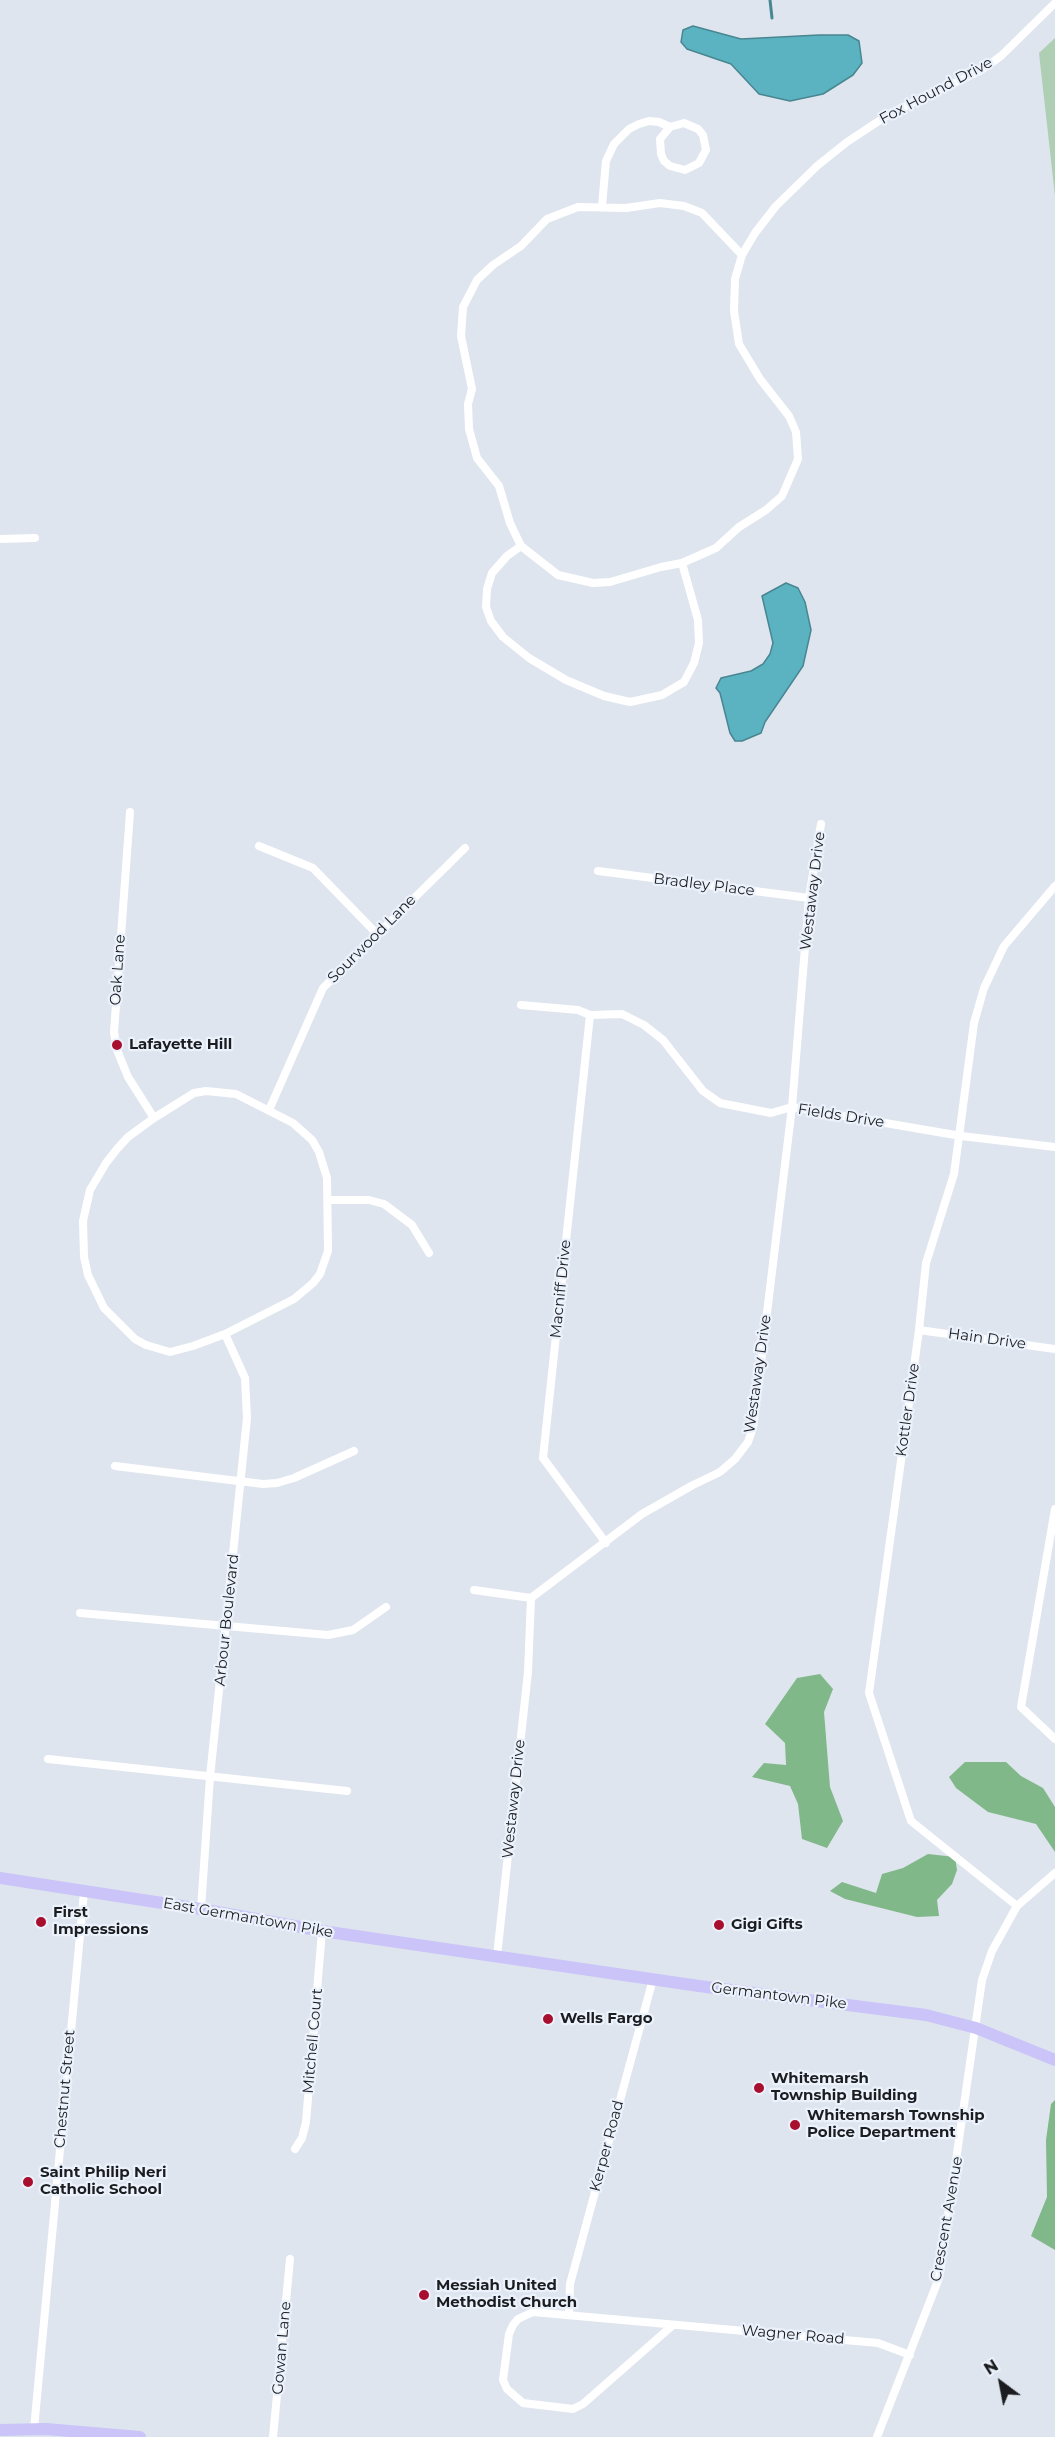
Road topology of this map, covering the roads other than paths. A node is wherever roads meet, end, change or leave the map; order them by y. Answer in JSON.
{"nodes":[{"id":1,"x":1055,"y":3,"type":"edge"},
{"id":2,"x":670,"y":127,"type":"junction"},
{"id":3,"x":602,"y":206,"type":"junction"},
{"id":4,"x":742,"y":255,"type":"junction"},
{"id":5,"x":35,"y":538,"type":"dead end"},
{"id":6,"x":0,"y":539,"type":"edge"},
{"id":7,"x":521,"y":546,"type":"junction"},
{"id":8,"x":682,"y":563,"type":"junction"},
{"id":9,"x":130,"y":812,"type":"dead end"},
{"id":10,"x":821,"y":824,"type":"dead end"},
{"id":11,"x":259,"y":846,"type":"dead end"},
{"id":12,"x":465,"y":848,"type":"dead end"},
{"id":13,"x":598,"y":871,"type":"dead end"},
{"id":14,"x":1055,"y":886,"type":"edge"},
{"id":15,"x":809,"y":898,"type":"junction"},
{"id":16,"x":377,"y":934,"type":"junction"},
{"id":17,"x":520,"y":1005,"type":"dead end"},
{"id":18,"x":590,"y":1015,"type":"junction"},
{"id":19,"x":792,"y":1107,"type":"junction"},
{"id":20,"x":269,"y":1110,"type":"junction"},
{"id":21,"x":154,"y":1118,"type":"junction"},
{"id":22,"x":961,"y":1136,"type":"junction"},
{"id":23,"x":1055,"y":1147,"type":"edge"},
{"id":24,"x":329,"y":1200,"type":"junction"},
{"id":25,"x":429,"y":1253,"type":"dead end"},
{"id":26,"x":919,"y":1330,"type":"junction"},
{"id":27,"x":225,"y":1334,"type":"junction"},
{"id":28,"x":1055,"y":1349,"type":"edge"},
{"id":29,"x":354,"y":1451,"type":"dead end"},
{"id":30,"x":115,"y":1466,"type":"dead end"},
{"id":31,"x":242,"y":1480,"type":"junction"},
{"id":32,"x":1055,"y":1509,"type":"edge"},
{"id":33,"x":606,"y":1543,"type":"junction"},
{"id":34,"x":474,"y":1590,"type":"dead end"},
{"id":35,"x":531,"y":1598,"type":"junction"},
{"id":36,"x":386,"y":1607,"type":"dead end"},
{"id":37,"x":80,"y":1614,"type":"dead end"},
{"id":38,"x":226,"y":1626,"type":"junction"},
{"id":39,"x":1055,"y":1739,"type":"edge"},
{"id":40,"x":48,"y":1759,"type":"dead end"},
{"id":41,"x":210,"y":1777,"type":"junction"},
{"id":42,"x":347,"y":1791,"type":"dead end"},
{"id":43,"x":1055,"y":1872,"type":"edge"},
{"id":44,"x":0,"y":1878,"type":"edge"},
{"id":45,"x":84,"y":1892,"type":"junction"},
{"id":46,"x":1017,"y":1906,"type":"junction"},
{"id":47,"x":201,"y":1909,"type":"junction"},
{"id":48,"x":322,"y":1931,"type":"junction"},
{"id":49,"x":497,"y":1956,"type":"junction"},
{"id":50,"x":653,"y":1979,"type":"junction"},
{"id":51,"x":976,"y":2028,"type":"junction"},
{"id":52,"x":1055,"y":2060,"type":"edge"},
{"id":53,"x":295,"y":2149,"type":"dead end"},
{"id":54,"x":290,"y":2259,"type":"dead end"},
{"id":55,"x":570,"y":2315,"type":"junction"},
{"id":56,"x":673,"y":2325,"type":"junction"},
{"id":57,"x":910,"y":2355,"type":"junction"},
{"id":58,"x":34,"y":2429,"type":"junction"},
{"id":59,"x":0,"y":2430,"type":"edge"},
{"id":60,"x":17,"y":2433,"type":"edge"},
{"id":61,"x":125,"y":2436,"type":"edge"},
{"id":62,"x":140,"y":2437,"type":"edge"},
{"id":63,"x":273,"y":2437,"type":"edge"},
{"id":64,"x":878,"y":2437,"type":"edge"}],
"edges":[{"from":1,"to":4,"type":"street","name":"Fox Hound Drive"},
{"from":2,"to":2,"type":"street"},
{"from":2,"to":3,"type":"street"},
{"from":3,"to":4,"type":"street","name":"Fox Hound Drive"},
{"from":3,"to":7,"type":"street","name":"Fox Hound Drive"},
{"from":4,"to":8,"type":"street","name":"Fox Hound Drive"},
{"from":5,"to":6,"type":"street"},
{"from":7,"to":8,"type":"street","name":"Fox Hound Drive"},
{"from":7,"to":8,"type":"street"},
{"from":9,"to":21,"type":"street","name":"Oak Lane"},
{"from":10,"to":15,"type":"street","name":"Westaway Drive"},
{"from":11,"to":16,"type":"street"},
{"from":12,"to":16,"type":"street","name":"Sourwood Lane"},
{"from":13,"to":15,"type":"street","name":"Bradley Place"},
{"from":14,"to":22,"type":"street","name":"Kottler Drive"},
{"from":15,"to":19,"type":"street","name":"Westaway Drive"},
{"from":16,"to":20,"type":"street","name":"Sourwood Lane"},
{"from":17,"to":18,"type":"street","name":"Fields Drive"},
{"from":18,"to":19,"type":"street","name":"Fields Drive"},
{"from":18,"to":33,"type":"street","name":"Macniff Drive"},
{"from":19,"to":22,"type":"street","name":"Fields Drive"},
{"from":19,"to":33,"type":"street","name":"Westaway Drive"},
{"from":20,"to":21,"type":"street"},
{"from":20,"to":24,"type":"street"},
{"from":21,"to":27,"type":"street"},
{"from":22,"to":23,"type":"street","name":"Fields Drive"},
{"from":22,"to":26,"type":"street","name":"Kottler Drive"},
{"from":24,"to":25,"type":"street"},
{"from":24,"to":27,"type":"street"},
{"from":26,"to":28,"type":"street","name":"Hain Drive"},
{"from":26,"to":46,"type":"street","name":"Kottler Drive"},
{"from":27,"to":31,"type":"street","name":"Arbour Boulevard"},
{"from":29,"to":31,"type":"street"},
{"from":30,"to":31,"type":"street"},
{"from":31,"to":38,"type":"street","name":"Arbour Boulevard"},
{"from":32,"to":39,"type":"street"},
{"from":33,"to":35,"type":"street","name":"Westaway Drive"},
{"from":34,"to":35,"type":"street"},
{"from":35,"to":49,"type":"street","name":"Westaway Drive"},
{"from":36,"to":38,"type":"street"},
{"from":37,"to":38,"type":"street"},
{"from":38,"to":41,"type":"street","name":"Arbour Boulevard"},
{"from":40,"to":41,"type":"street"},
{"from":41,"to":42,"type":"street"},
{"from":41,"to":47,"type":"street","name":"Arbour Boulevard"},
{"from":43,"to":46,"type":"street","name":"Crescent Avenue"},
{"from":44,"to":45,"type":"main road","name":"East Germantown Pike"},
{"from":45,"to":47,"type":"main road","name":"East Germantown Pike"},
{"from":45,"to":58,"type":"street","name":"Chestnut Street"},
{"from":46,"to":51,"type":"street","name":"Crescent Avenue"},
{"from":47,"to":48,"type":"main road","name":"East Germantown Pike"},
{"from":48,"to":49,"type":"main road","name":"East Germantown Pike"},
{"from":48,"to":53,"type":"street","name":"Mitchell Court"},
{"from":49,"to":50,"type":"main road","name":"Germantown Pike"},
{"from":50,"to":51,"type":"main road","name":"Germantown Pike"},
{"from":50,"to":55,"type":"street","name":"Kerper Road"},
{"from":51,"to":52,"type":"main road","name":"Germantown Pike"},
{"from":51,"to":57,"type":"street","name":"Crescent Avenue"},
{"from":54,"to":63,"type":"street","name":"Gowan Lane"},
{"from":55,"to":56,"type":"street","name":"Wagner Road"},
{"from":55,"to":56,"type":"street","name":"Wagner Road"},
{"from":56,"to":57,"type":"street","name":"Wagner Road"},
{"from":57,"to":64,"type":"street","name":"Crescent Avenue"},
{"from":58,"to":60,"type":"main road"},
{"from":58,"to":61,"type":"main road"},
{"from":59,"to":60,"type":"main road"},
{"from":61,"to":62,"type":"main road"}]}
